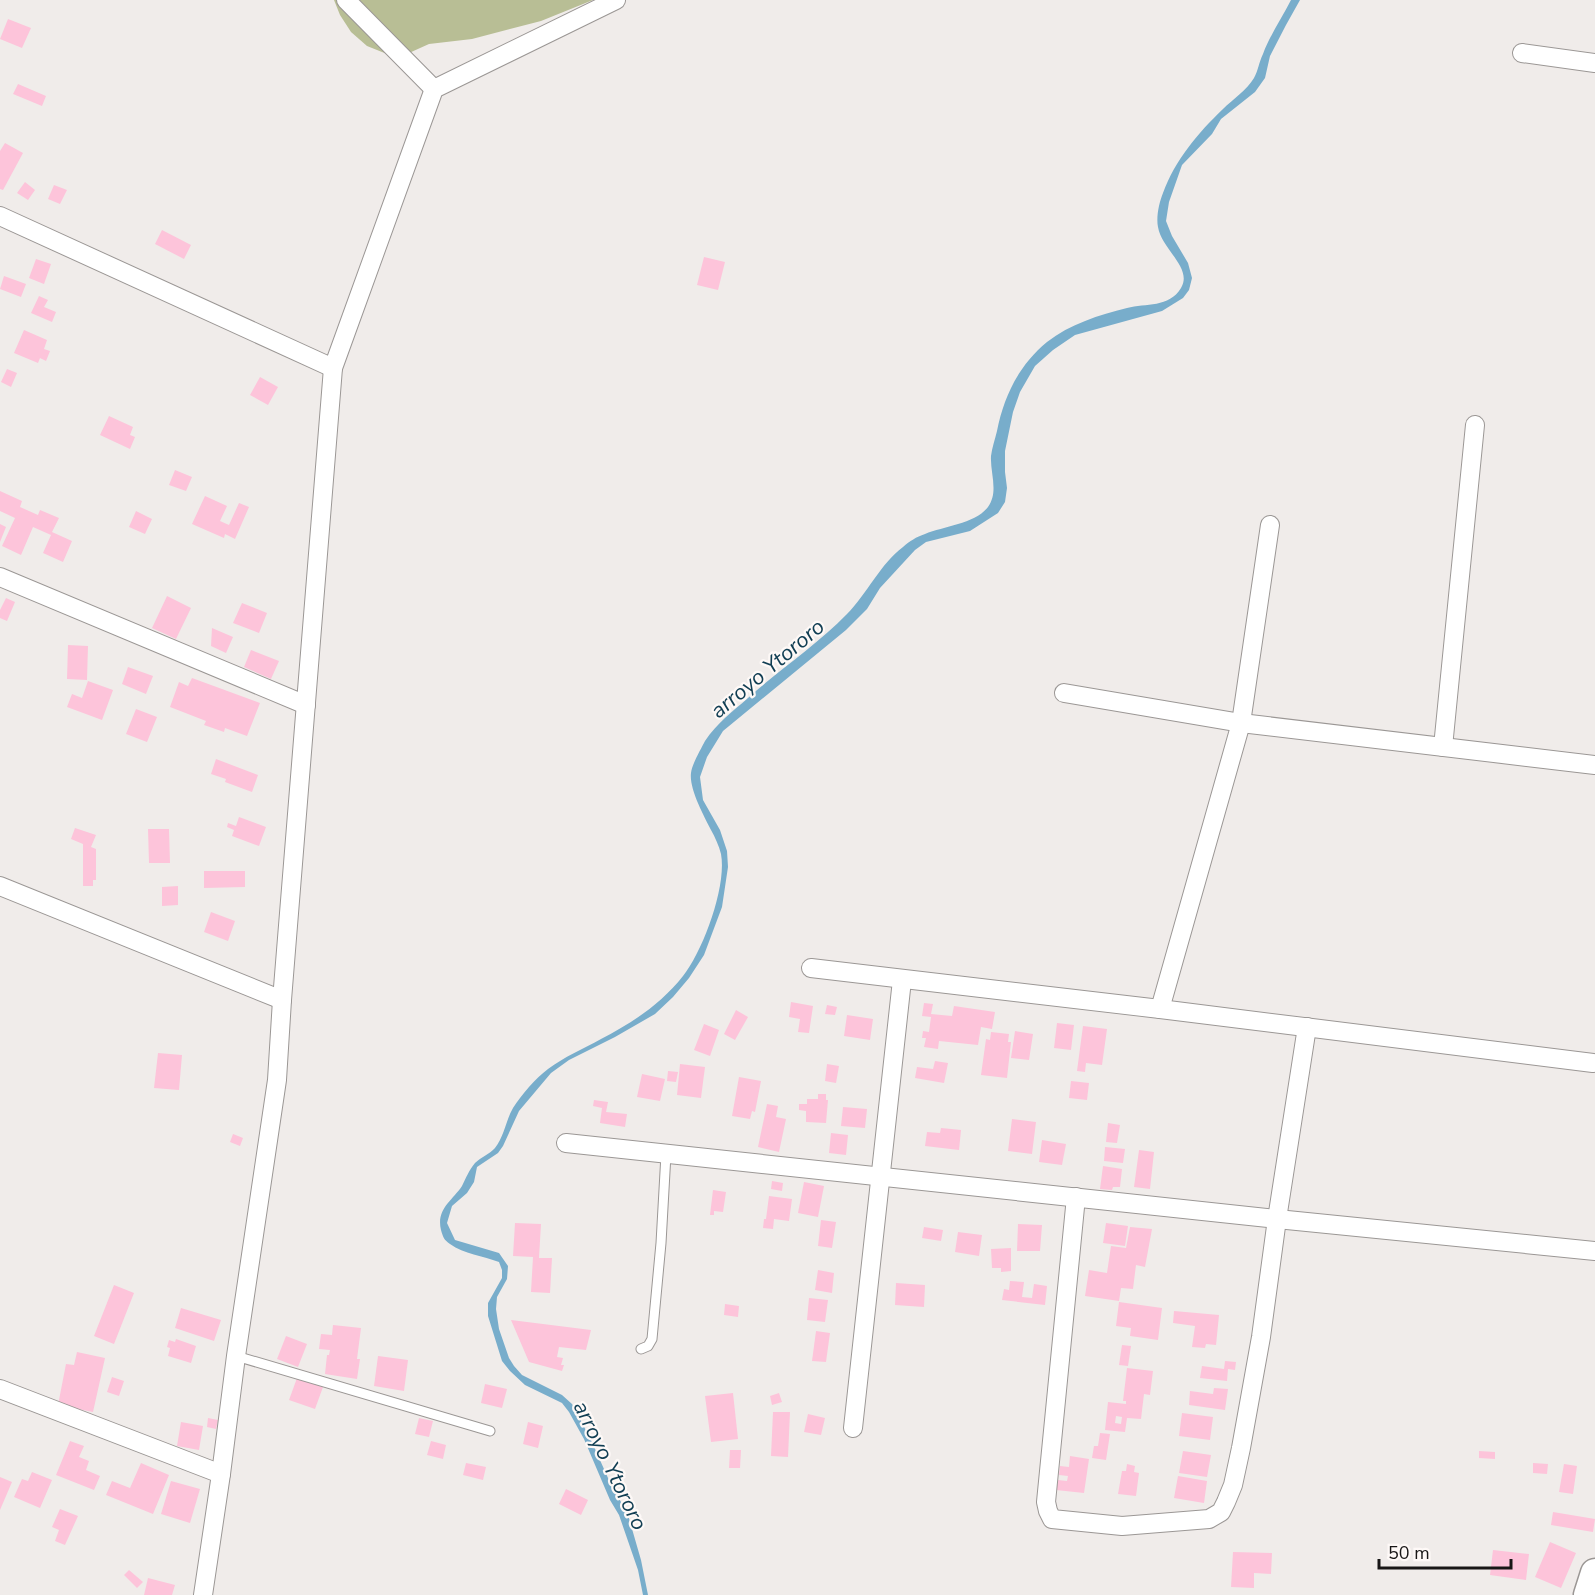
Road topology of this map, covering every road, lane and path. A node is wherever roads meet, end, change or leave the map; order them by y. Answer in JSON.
{"nodes":[{"id":1,"x":346,"y":0,"type":"edge"},
{"id":2,"x":616,"y":0,"type":"edge"},
{"id":3,"x":1522,"y":53,"type":"dead end"},
{"id":4,"x":1595,"y":63,"type":"edge"},
{"id":5,"x":434,"y":89,"type":"junction"},
{"id":6,"x":0,"y":216,"type":"edge"},
{"id":7,"x":333,"y":368,"type":"junction"},
{"id":8,"x":1475,"y":425,"type":"dead end"},
{"id":9,"x":1270,"y":525,"type":"dead end"},
{"id":10,"x":0,"y":577,"type":"edge"},
{"id":11,"x":1064,"y":693,"type":"dead end"},
{"id":12,"x":306,"y":705,"type":"junction"},
{"id":13,"x":1241,"y":723,"type":"junction"},
{"id":14,"x":1443,"y":747,"type":"junction"},
{"id":15,"x":1595,"y":765,"type":"edge"},
{"id":16,"x":0,"y":886,"type":"edge"},
{"id":17,"x":811,"y":968,"type":"dead end"},
{"id":18,"x":902,"y":980,"type":"junction"},
{"id":19,"x":282,"y":1000,"type":"junction"},
{"id":20,"x":1160,"y":1009,"type":"junction"},
{"id":21,"x":1307,"y":1027,"type":"junction"},
{"id":22,"x":1593,"y":1063,"type":"dead end"},
{"id":23,"x":566,"y":1143,"type":"dead end"},
{"id":24,"x":666,"y":1154,"type":"junction"},
{"id":25,"x":882,"y":1176,"type":"junction"},
{"id":26,"x":1076,"y":1197,"type":"junction"},
{"id":27,"x":1277,"y":1219,"type":"junction"},
{"id":28,"x":1595,"y":1251,"type":"edge"},
{"id":29,"x":641,"y":1349,"type":"dead end"},
{"id":30,"x":236,"y":1356,"type":"junction"},
{"id":31,"x":0,"y":1389,"type":"edge"},
{"id":32,"x":853,"y":1428,"type":"dead end"},
{"id":33,"x":490,"y":1431,"type":"dead end"},
{"id":34,"x":221,"y":1474,"type":"junction"},
{"id":35,"x":1595,"y":1573,"type":"edge"},
{"id":36,"x":202,"y":1595,"type":"edge"},
{"id":37,"x":1588,"y":1595,"type":"edge"}],
"edges":[{"from":1,"to":5,"type":"street"},
{"from":2,"to":5,"type":"street"},
{"from":3,"to":4,"type":"street"},
{"from":5,"to":7,"type":"street"},
{"from":6,"to":7,"type":"street"},
{"from":7,"to":12,"type":"street"},
{"from":8,"to":14,"type":"street"},
{"from":9,"to":13,"type":"street"},
{"from":10,"to":12,"type":"street"},
{"from":11,"to":13,"type":"street"},
{"from":12,"to":19,"type":"street"},
{"from":13,"to":14,"type":"street"},
{"from":13,"to":20,"type":"street"},
{"from":14,"to":15,"type":"street"},
{"from":16,"to":19,"type":"street"},
{"from":17,"to":18,"type":"street"},
{"from":18,"to":20,"type":"street"},
{"from":18,"to":25,"type":"street"},
{"from":19,"to":30,"type":"street"},
{"from":20,"to":21,"type":"street"},
{"from":21,"to":22,"type":"street"},
{"from":21,"to":27,"type":"street"},
{"from":23,"to":24,"type":"street"},
{"from":24,"to":25,"type":"street"},
{"from":24,"to":29,"type":"lane"},
{"from":25,"to":26,"type":"street"},
{"from":25,"to":32,"type":"street"},
{"from":26,"to":27,"type":"street"},
{"from":26,"to":27,"type":"street"},
{"from":27,"to":28,"type":"street"},
{"from":30,"to":33,"type":"lane"},
{"from":30,"to":34,"type":"street"},
{"from":31,"to":34,"type":"street"},
{"from":34,"to":36,"type":"street"},
{"from":35,"to":37,"type":"main road"}]}
